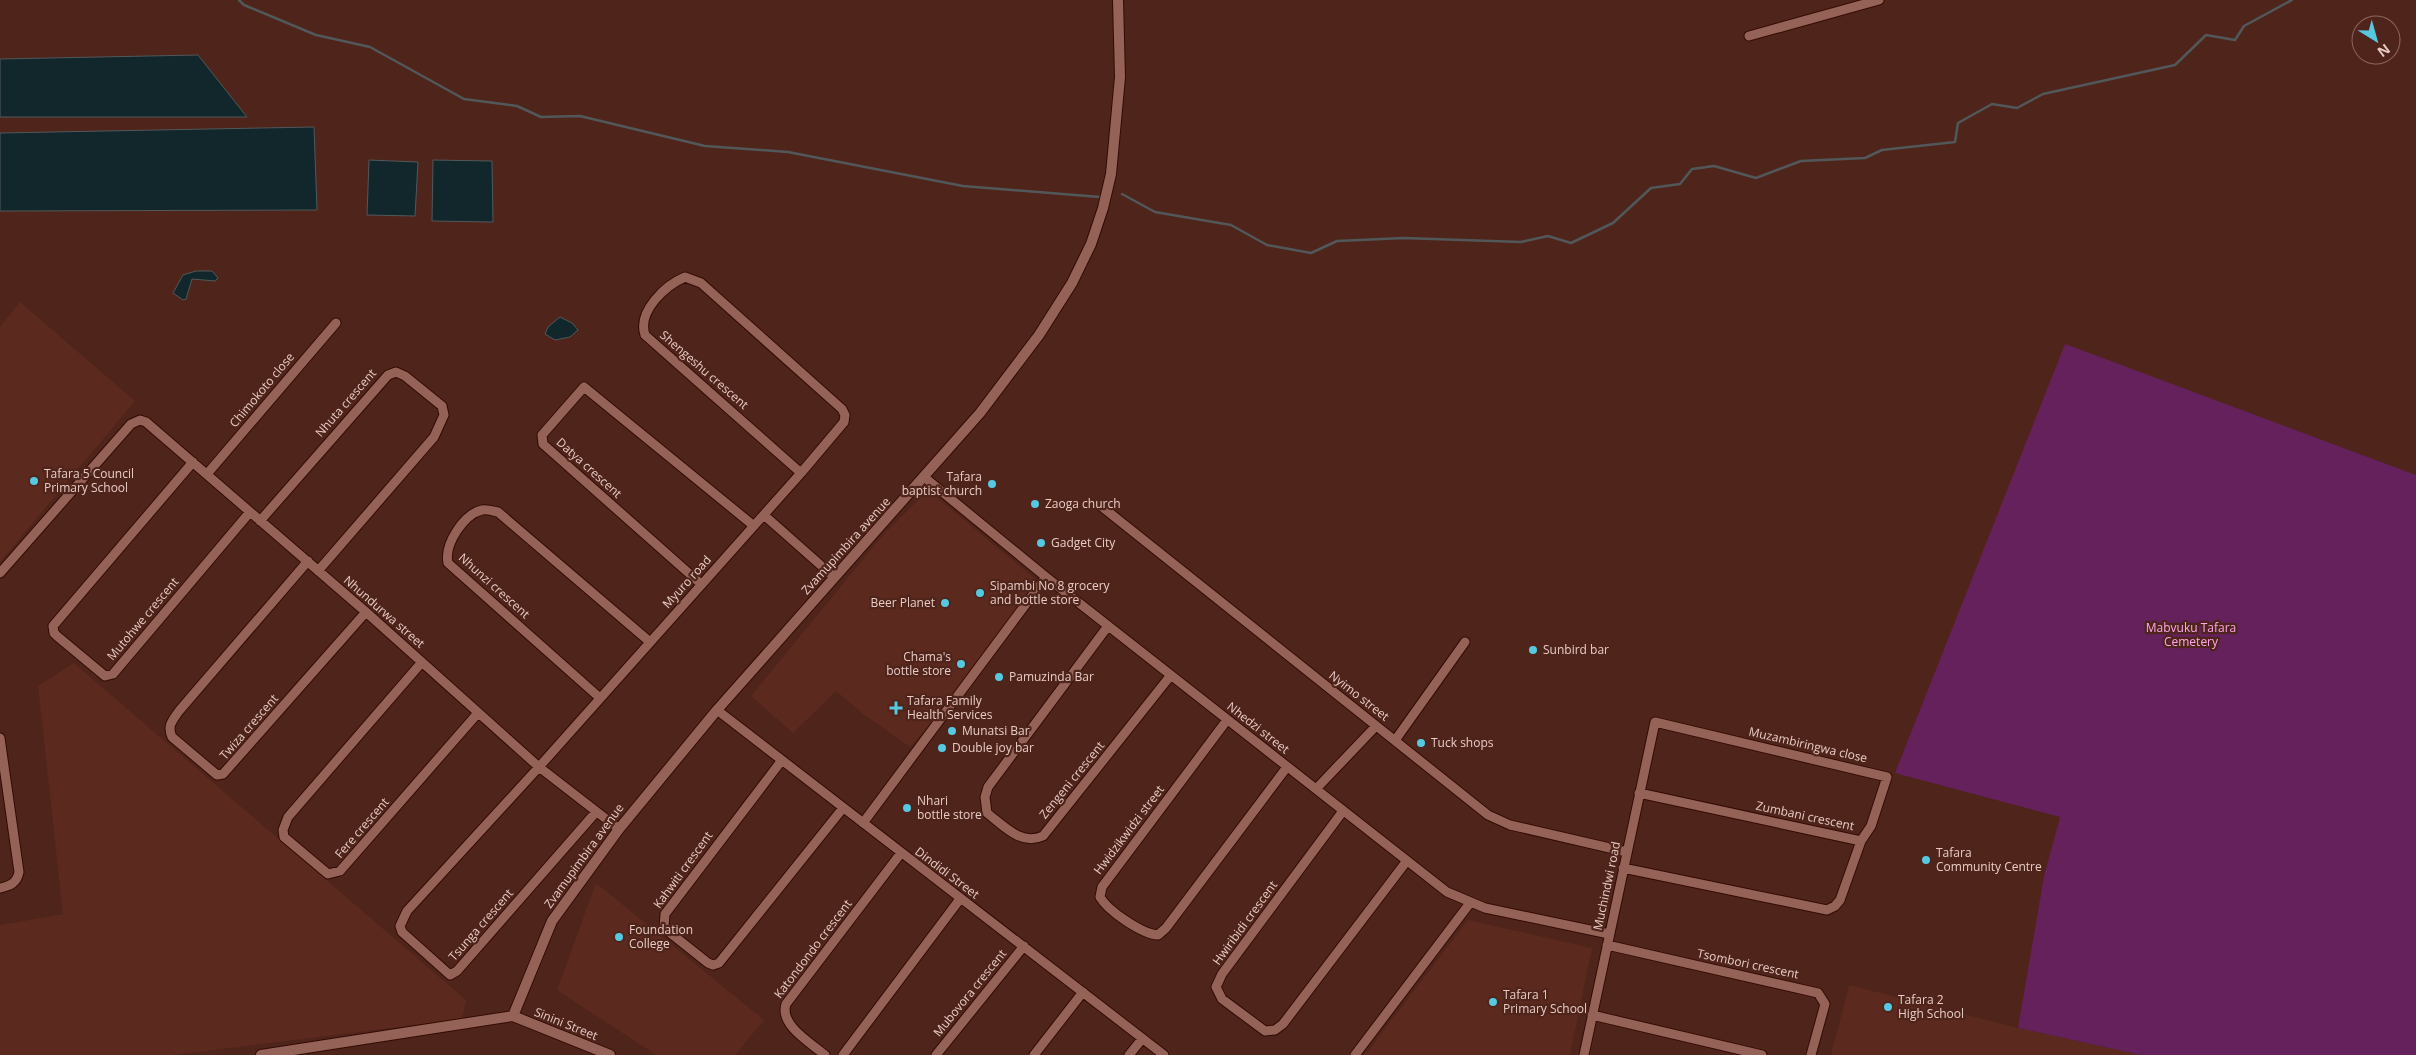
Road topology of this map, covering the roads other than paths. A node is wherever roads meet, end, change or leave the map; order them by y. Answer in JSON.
{"nodes":[{"id":1,"x":1118,"y":0,"type":"edge"},
{"id":2,"x":1879,"y":0,"type":"edge"},
{"id":3,"x":1749,"y":36,"type":"dead end"},
{"id":4,"x":336,"y":323,"type":"dead end"},
{"id":5,"x":842,"y":409,"type":"joint"},
{"id":6,"x":193,"y":462,"type":"junction"},
{"id":7,"x":801,"y":473,"type":"junction"},
{"id":8,"x":207,"y":474,"type":"junction"},
{"id":9,"x":924,"y":477,"type":"junction"},
{"id":10,"x":1101,"y":506,"type":"dead end"},
{"id":11,"x":250,"y":512,"type":"junction"},
{"id":12,"x":764,"y":515,"type":"junction"},
{"id":13,"x":260,"y":521,"type":"junction"},
{"id":14,"x":754,"y":526,"type":"junction"},
{"id":15,"x":308,"y":561,"type":"junction"},
{"id":16,"x":318,"y":571,"type":"junction"},
{"id":17,"x":0,"y":573,"type":"edge"},
{"id":18,"x":1046,"y":577,"type":"junction"},
{"id":19,"x":834,"y":578,"type":"junction"},
{"id":20,"x":701,"y":584,"type":"junction"},
{"id":21,"x":366,"y":612,"type":"junction"},
{"id":22,"x":1108,"y":626,"type":"junction"},
{"id":23,"x":650,"y":642,"type":"junction"},
{"id":24,"x":1465,"y":642,"type":"dead end"},
{"id":25,"x":422,"y":662,"type":"junction"},
{"id":26,"x":1171,"y":675,"type":"junction"},
{"id":27,"x":600,"y":698,"type":"junction"},
{"id":28,"x":716,"y":710,"type":"junction"},
{"id":29,"x":478,"y":712,"type":"junction"},
{"id":30,"x":1227,"y":720,"type":"junction"},
{"id":31,"x":1655,"y":722,"type":"joint"},
{"id":32,"x":1376,"y":726,"type":"junction"},
{"id":33,"x":0,"y":738,"type":"edge"},
{"id":34,"x":1396,"y":739,"type":"junction"},
{"id":35,"x":782,"y":760,"type":"junction"},
{"id":36,"x":539,"y":767,"type":"junction"},
{"id":37,"x":1287,"y":767,"type":"junction"},
{"id":38,"x":1316,"y":789,"type":"junction"},
{"id":39,"x":1639,"y":792,"type":"junction"},
{"id":40,"x":843,"y":808,"type":"junction"},
{"id":41,"x":1343,"y":810,"type":"junction"},
{"id":42,"x":596,"y":812,"type":"junction"},
{"id":43,"x":864,"y":823,"type":"junction"},
{"id":44,"x":619,"y":829,"type":"junction"},
{"id":45,"x":1861,"y":841,"type":"junction"},
{"id":46,"x":1627,"y":852,"type":"junction"},
{"id":47,"x":901,"y":854,"type":"junction"},
{"id":48,"x":1406,"y":862,"type":"junction"},
{"id":49,"x":1623,"y":868,"type":"junction"},
{"id":50,"x":0,"y":888,"type":"edge"},
{"id":51,"x":960,"y":898,"type":"junction"},
{"id":52,"x":1470,"y":903,"type":"junction"},
{"id":53,"x":1609,"y":934,"type":"junction"},
{"id":54,"x":1607,"y":945,"type":"junction"},
{"id":55,"x":1024,"y":946,"type":"junction"},
{"id":56,"x":1082,"y":992,"type":"junction"},
{"id":57,"x":1592,"y":1015,"type":"junction"},
{"id":58,"x":513,"y":1016,"type":"junction"},
{"id":59,"x":1142,"y":1039,"type":"junction"},
{"id":60,"x":261,"y":1055,"type":"edge"},
{"id":61,"x":610,"y":1055,"type":"edge"},
{"id":62,"x":825,"y":1055,"type":"edge"},
{"id":63,"x":843,"y":1055,"type":"edge"},
{"id":64,"x":936,"y":1055,"type":"edge"},
{"id":65,"x":1034,"y":1055,"type":"edge"},
{"id":66,"x":1129,"y":1055,"type":"edge"},
{"id":67,"x":1164,"y":1055,"type":"edge"},
{"id":68,"x":1355,"y":1055,"type":"edge"},
{"id":69,"x":1584,"y":1055,"type":"edge"},
{"id":70,"x":1762,"y":1055,"type":"edge"},
{"id":71,"x":1811,"y":1055,"type":"edge"}],
"edges":[{"from":1,"to":9,"type":"street","name":"Zvamupimbira avenue"},
{"from":2,"to":3,"type":"street"},
{"from":4,"to":8,"type":"street","name":"Chimokoto close"},
{"from":5,"to":7,"type":"street","name":"Myuro road"},
{"from":5,"to":7,"type":"street","name":"Shengeshu crescent"},
{"from":6,"to":8,"type":"street","name":"Nhundurwa street"},
{"from":6,"to":11,"type":"street","name":"Mutohwe crescent"},
{"from":6,"to":17,"type":"street","name":"Nhundurwa street"},
{"from":7,"to":12,"type":"street","name":"Myuro road"},
{"from":8,"to":11,"type":"street","name":"Nhundurwa street"},
{"from":9,"to":18,"type":"street","name":"Nhedzi street"},
{"from":9,"to":19,"type":"street","name":"Zvamupimbira avenue"},
{"from":10,"to":32,"type":"street","name":"Nyimo street"},
{"from":11,"to":13,"type":"street","name":"Nhundurwa street"},
{"from":12,"to":14,"type":"street","name":"Myuro road"},
{"from":12,"to":19,"type":"street"},
{"from":13,"to":15,"type":"street","name":"Nhundurwa street"},
{"from":13,"to":16,"type":"street","name":"Nhuta crescent"},
{"from":14,"to":20,"type":"street","name":"Myuro road"},
{"from":14,"to":20,"type":"street","name":"Datya crescent"},
{"from":15,"to":16,"type":"street","name":"Nhundurwa street"},
{"from":15,"to":21,"type":"street","name":"Twiza crescent"},
{"from":16,"to":21,"type":"street","name":"Nhundurwa street"},
{"from":18,"to":22,"type":"street","name":"Nhedzi street"},
{"from":18,"to":43,"type":"street"},
{"from":19,"to":28,"type":"street","name":"Zvamupimbira avenue"},
{"from":20,"to":23,"type":"street","name":"Myuro road"},
{"from":21,"to":25,"type":"street","name":"Nhundurwa street"},
{"from":22,"to":26,"type":"street","name":"Nhedzi street"},
{"from":22,"to":26,"type":"street","name":"Zengeni crescent"},
{"from":23,"to":27,"type":"street","name":"Myuro road"},
{"from":23,"to":27,"type":"street","name":"Nhunzi crescent"},
{"from":24,"to":34,"type":"street"},
{"from":25,"to":29,"type":"street","name":"Nhundurwa street"},
{"from":25,"to":29,"type":"street","name":"Fere crescent"},
{"from":26,"to":30,"type":"street","name":"Nhedzi street"},
{"from":27,"to":36,"type":"street","name":"Myuro road"},
{"from":28,"to":35,"type":"street","name":"Dindidi Street"},
{"from":28,"to":44,"type":"street","name":"Zvamupimbira avenue"},
{"from":29,"to":36,"type":"street","name":"Nhundurwa street"},
{"from":30,"to":37,"type":"street","name":"Nhedzi street"},
{"from":30,"to":37,"type":"street","name":"Hwidzikwidzi street"},
{"from":31,"to":39,"type":"street","name":"Muchindwi road"},
{"from":31,"to":45,"type":"street","name":"Muzambiringwa close"},
{"from":32,"to":34,"type":"street","name":"Nyimo street"},
{"from":32,"to":38,"type":"street"},
{"from":33,"to":50,"type":"street"},
{"from":34,"to":46,"type":"street","name":"Nyimo street"},
{"from":35,"to":40,"type":"street","name":"Dindidi Street"},
{"from":35,"to":40,"type":"street","name":"Kahwiti crescent"},
{"from":36,"to":42,"type":"street","name":"Nhundurwa street"},
{"from":36,"to":42,"type":"street","name":"Tsunga crescent"},
{"from":37,"to":38,"type":"street","name":"Nhedzi street"},
{"from":38,"to":41,"type":"street","name":"Nhedzi street"},
{"from":39,"to":45,"type":"street","name":"Zumbani crescent"},
{"from":39,"to":46,"type":"street","name":"Muchindwi road"},
{"from":40,"to":43,"type":"street","name":"Dindidi Street"},
{"from":41,"to":48,"type":"street","name":"Nhedzi street"},
{"from":41,"to":48,"type":"street","name":"Hwiribidi crescent"},
{"from":42,"to":44,"type":"street","name":"Nhundurwa street"},
{"from":43,"to":47,"type":"street","name":"Dindidi Street"},
{"from":44,"to":58,"type":"street","name":"Zvamupimbira avenue"},
{"from":45,"to":49,"type":"street","name":"Zumbani crescent"},
{"from":46,"to":49,"type":"street","name":"Muchindwi road"},
{"from":47,"to":51,"type":"street","name":"Dindidi Street"},
{"from":47,"to":62,"type":"street","name":"Katondondo crescent"},
{"from":48,"to":52,"type":"street","name":"Nhedzi street"},
{"from":49,"to":53,"type":"street","name":"Muchindwi road"},
{"from":51,"to":55,"type":"street","name":"Dindidi Street"},
{"from":51,"to":63,"type":"street"},
{"from":52,"to":53,"type":"street","name":"Nhedzi street"},
{"from":52,"to":68,"type":"street"},
{"from":53,"to":54,"type":"street","name":"Muchindwi road"},
{"from":54,"to":57,"type":"street","name":"Muchindwi road"},
{"from":54,"to":71,"type":"street","name":"Tsombori crescent"},
{"from":55,"to":56,"type":"street","name":"Dindidi Street"},
{"from":55,"to":64,"type":"street","name":"Mubovora crescent"},
{"from":56,"to":59,"type":"street","name":"Dindidi Street"},
{"from":56,"to":65,"type":"street"},
{"from":57,"to":69,"type":"street","name":"Muchindwi road"},
{"from":57,"to":70,"type":"street"},
{"from":58,"to":60,"type":"street"},
{"from":58,"to":61,"type":"street","name":"Sinini Street"},
{"from":59,"to":66,"type":"street"},
{"from":59,"to":67,"type":"street","name":"Dindidi Street"}]}
